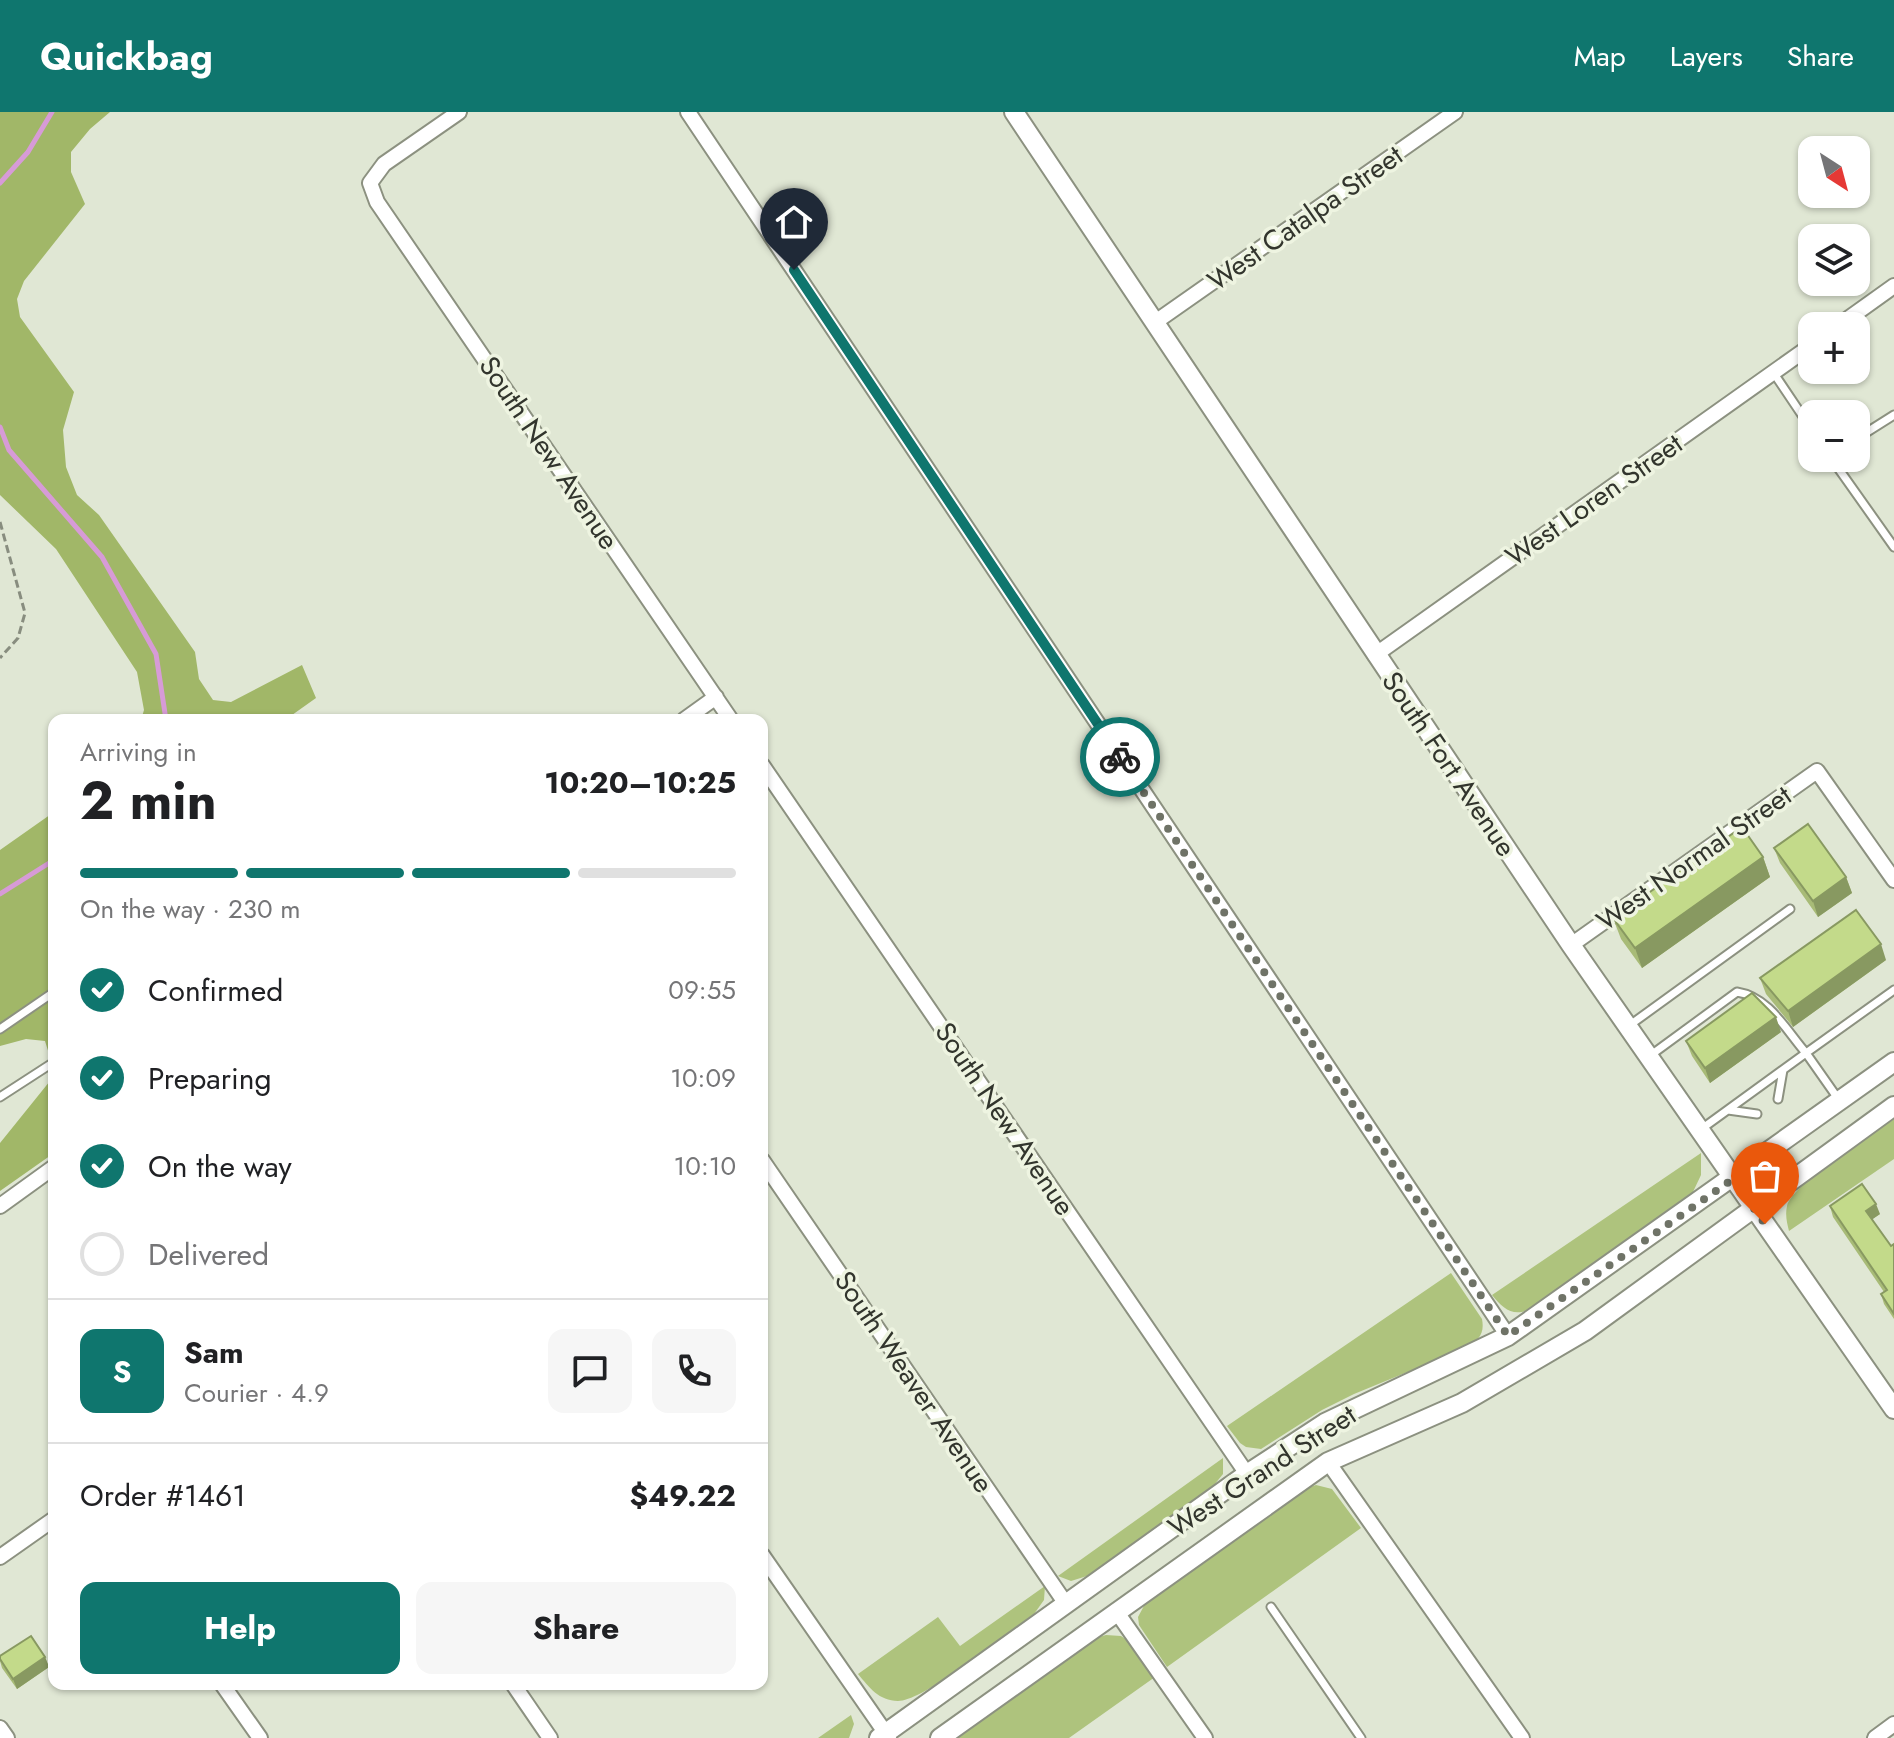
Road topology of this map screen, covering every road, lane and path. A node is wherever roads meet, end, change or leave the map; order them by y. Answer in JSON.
{"nodes":[{"id":1,"x":459,"y":112,"type":"edge"},
{"id":2,"x":688,"y":112,"type":"edge"},
{"id":3,"x":1014,"y":112,"type":"edge"},
{"id":4,"x":1455,"y":112,"type":"edge"},
{"id":5,"x":1894,"y":286,"type":"edge"},
{"id":6,"x":1858,"y":312,"type":"edge"},
{"id":7,"x":1154,"y":323,"type":"junction"},
{"id":8,"x":1798,"y":355,"type":"edge"},
{"id":9,"x":1773,"y":372,"type":"junction"},
{"id":10,"x":1798,"y":409,"type":"edge"},
{"id":11,"x":1894,"y":415,"type":"edge"},
{"id":12,"x":1870,"y":430,"type":"edge"},
{"id":13,"x":1841,"y":472,"type":"edge"},
{"id":14,"x":0,"y":522,"type":"edge"},
{"id":15,"x":1894,"y":547,"type":"edge"},
{"id":16,"x":1375,"y":655,"type":"junction"},
{"id":17,"x":0,"y":658,"type":"edge"},
{"id":18,"x":716,"y":697,"type":"junction"},
{"id":19,"x":692,"y":714,"type":"edge"},
{"id":20,"x":727,"y":714,"type":"edge"},
{"id":21,"x":768,"y":774,"type":"edge"},
{"id":22,"x":1894,"y":880,"type":"edge"},
{"id":23,"x":1790,"y":909,"type":"dead end"},
{"id":24,"x":1571,"y":945,"type":"junction"},
{"id":25,"x":1894,"y":990,"type":"edge"},
{"id":26,"x":48,"y":996,"type":"edge"},
{"id":27,"x":1628,"y":1026,"type":"junction"},
{"id":28,"x":0,"y":1029,"type":"edge"},
{"id":29,"x":1806,"y":1053,"type":"junction"},
{"id":30,"x":1649,"y":1056,"type":"junction"},
{"id":31,"x":1894,"y":1062,"type":"edge"},
{"id":32,"x":48,"y":1066,"type":"edge"},
{"id":33,"x":1783,"y":1070,"type":"junction"},
{"id":34,"x":0,"y":1097,"type":"edge"},
{"id":35,"x":1778,"y":1099,"type":"dead end"},
{"id":36,"x":1840,"y":1101,"type":"junction"},
{"id":37,"x":1894,"y":1106,"type":"edge"},
{"id":38,"x":1728,"y":1110,"type":"junction"},
{"id":39,"x":1757,"y":1114,"type":"dead end"},
{"id":40,"x":1700,"y":1130,"type":"junction"},
{"id":41,"x":768,"y":1169,"type":"edge"},
{"id":42,"x":48,"y":1171,"type":"edge"},
{"id":43,"x":1733,"y":1179,"type":"junction"},
{"id":44,"x":0,"y":1206,"type":"edge"},
{"id":45,"x":1753,"y":1208,"type":"junction"},
{"id":46,"x":1508,"y":1336,"type":"junction"},
{"id":47,"x":1894,"y":1409,"type":"edge"},
{"id":48,"x":1328,"y":1462,"type":"junction"},
{"id":49,"x":1247,"y":1474,"type":"junction"},
{"id":50,"x":48,"y":1523,"type":"edge"},
{"id":51,"x":0,"y":1557,"type":"edge"},
{"id":52,"x":768,"y":1564,"type":"edge"},
{"id":53,"x":1066,"y":1604,"type":"junction"},
{"id":54,"x":1271,"y":1607,"type":"dead end"},
{"id":55,"x":1116,"y":1611,"type":"junction"},
{"id":56,"x":226,"y":1690,"type":"edge"},
{"id":57,"x":517,"y":1690,"type":"edge"},
{"id":58,"x":1894,"y":1724,"type":"edge"},
{"id":59,"x":0,"y":1728,"type":"edge"},
{"id":60,"x":884,"y":1736,"type":"edge"},
{"id":61,"x":7,"y":1738,"type":"edge"},
{"id":62,"x":260,"y":1738,"type":"edge"},
{"id":63,"x":550,"y":1738,"type":"edge"},
{"id":64,"x":940,"y":1738,"type":"edge"},
{"id":65,"x":1205,"y":1738,"type":"edge"},
{"id":66,"x":1361,"y":1738,"type":"edge"},
{"id":67,"x":1522,"y":1738,"type":"edge"},
{"id":68,"x":1875,"y":1738,"type":"edge"}],
"edges":[{"from":1,"to":18,"type":"street","name":"South New Avenue"},
{"from":2,"to":46,"type":"street"},
{"from":3,"to":7,"type":"main road","name":"South Fort Avenue"},
{"from":4,"to":7,"type":"street","name":"West Catalpa Street"},
{"from":5,"to":6,"type":"street"},
{"from":7,"to":16,"type":"main road","name":"South Fort Avenue"},
{"from":8,"to":9,"type":"street","name":"West Loren Street"},
{"from":9,"to":10,"type":"lane"},
{"from":9,"to":16,"type":"street","name":"West Loren Street"},
{"from":11,"to":12,"type":"lane"},
{"from":13,"to":15,"type":"lane"},
{"from":14,"to":17,"type":"path"},
{"from":16,"to":24,"type":"main road","name":"South Fort Avenue"},
{"from":18,"to":19,"type":"street"},
{"from":18,"to":20,"type":"street","name":"South New Avenue"},
{"from":21,"to":49,"type":"street","name":"South New Avenue"},
{"from":22,"to":24,"type":"street","name":"West Normal Street"},
{"from":23,"to":27,"type":"lane"},
{"from":24,"to":27,"type":"main road","name":"South Fort Avenue"},
{"from":25,"to":29,"type":"lane"},
{"from":26,"to":28,"type":"lane"},
{"from":27,"to":30,"type":"main road","name":"South Fort Avenue"},
{"from":29,"to":30,"type":"lane"},
{"from":29,"to":33,"type":"lane"},
{"from":29,"to":36,"type":"lane"},
{"from":30,"to":40,"type":"main road","name":"South Fort Avenue"},
{"from":31,"to":36,"type":"main road","name":"West Grand Street"},
{"from":32,"to":34,"type":"lane"},
{"from":33,"to":35,"type":"lane"},
{"from":33,"to":38,"type":"lane"},
{"from":36,"to":43,"type":"main road","name":"West Grand Street"},
{"from":37,"to":45,"type":"main road","name":"West Grand Street"},
{"from":38,"to":39,"type":"lane"},
{"from":38,"to":40,"type":"lane"},
{"from":40,"to":43,"type":"main road","name":"South Fort Avenue"},
{"from":41,"to":53,"type":"street","name":"South Weaver Avenue"},
{"from":42,"to":44,"type":"street"},
{"from":43,"to":45,"type":"main road","name":"South Fort Avenue"},
{"from":43,"to":46,"type":"main road","name":"West Grand Street"},
{"from":45,"to":47,"type":"main road","name":"South Fort Avenue"},
{"from":45,"to":48,"type":"main road","name":"West Grand Street"},
{"from":46,"to":49,"type":"main road","name":"West Grand Street"},
{"from":48,"to":55,"type":"main road","name":"West Grand Street"},
{"from":48,"to":67,"type":"street"},
{"from":49,"to":53,"type":"main road","name":"West Grand Street"},
{"from":50,"to":51,"type":"street"},
{"from":52,"to":60,"type":"street"},
{"from":53,"to":60,"type":"main road","name":"West Grand Street"},
{"from":54,"to":66,"type":"lane"},
{"from":55,"to":64,"type":"main road","name":"West Grand Street"},
{"from":55,"to":65,"type":"street"},
{"from":56,"to":62,"type":"street"},
{"from":57,"to":63,"type":"street"},
{"from":58,"to":68,"type":"street"},
{"from":59,"to":61,"type":"street"}]}
